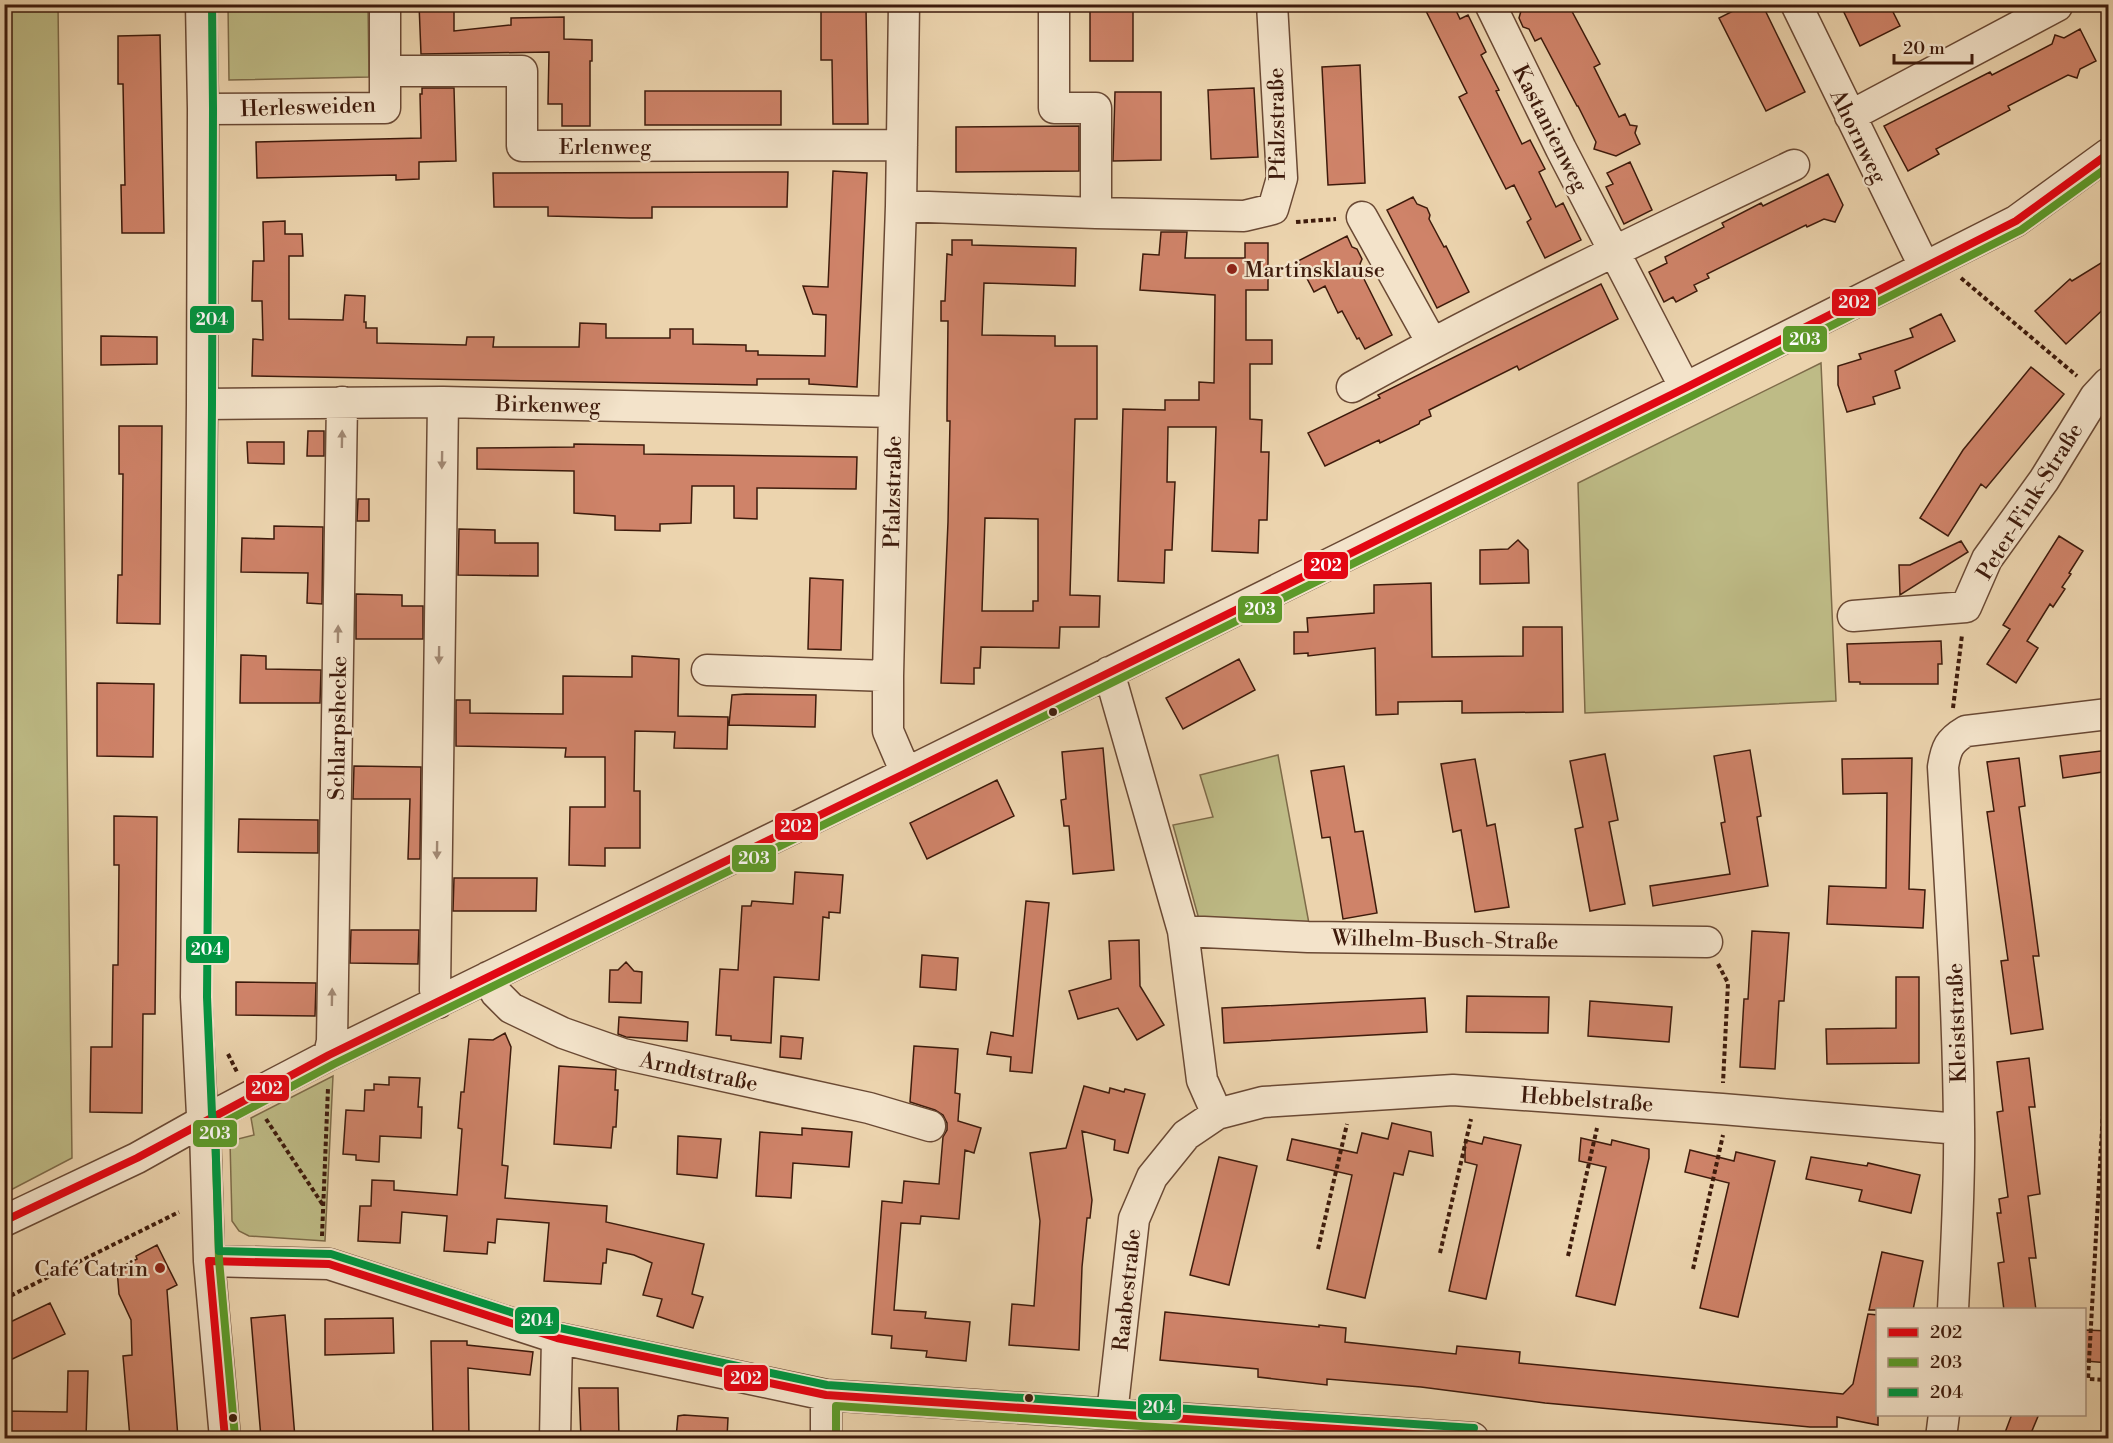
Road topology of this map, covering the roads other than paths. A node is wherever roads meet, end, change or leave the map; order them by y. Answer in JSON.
{"nodes":[{"id":1,"x":201,"y":4,"type":"edge"},
{"id":2,"x":385,"y":4,"type":"edge"},
{"id":3,"x":904,"y":4,"type":"edge"},
{"id":4,"x":1054,"y":4,"type":"edge"},
{"id":5,"x":1272,"y":4,"type":"edge"},
{"id":6,"x":1490,"y":4,"type":"edge"},
{"id":7,"x":1796,"y":4,"type":"edge"},
{"id":8,"x":2057,"y":6,"type":"dead end"},
{"id":9,"x":385,"y":71,"type":"junction"},
{"id":10,"x":203,"y":108,"type":"junction"},
{"id":11,"x":1850,"y":116,"type":"junction"},
{"id":12,"x":902,"y":145,"type":"junction"},
{"id":13,"x":2109,"y":154,"type":"edge"},
{"id":14,"x":1794,"y":165,"type":"dead end"},
{"id":15,"x":901,"y":206,"type":"junction"},
{"id":16,"x":1096,"y":213,"type":"junction"},
{"id":17,"x":1362,"y":217,"type":"road end"},
{"id":18,"x":1614,"y":251,"type":"junction"},
{"id":19,"x":1932,"y":262,"type":"junction"},
{"id":20,"x":1432,"y":343,"type":"junction"},
{"id":21,"x":1352,"y":387,"type":"dead end"},
{"id":22,"x":1685,"y":388,"type":"junction"},
{"id":23,"x":2102,"y":390,"type":"edge"},
{"id":24,"x":342,"y":402,"type":"junction"},
{"id":25,"x":443,"y":402,"type":"junction"},
{"id":26,"x":202,"y":404,"type":"junction"},
{"id":27,"x":894,"y":412,"type":"junction"},
{"id":28,"x":1853,"y":616,"type":"dead end"},
{"id":29,"x":707,"y":670,"type":"dead end"},
{"id":30,"x":1109,"y":672,"type":"junction"},
{"id":31,"x":888,"y":676,"type":"junction"},
{"id":32,"x":2109,"y":714,"type":"edge"},
{"id":33,"x":906,"y":773,"type":"junction"},
{"id":34,"x":1183,"y":931,"type":"junction"},
{"id":35,"x":1707,"y":942,"type":"road end"},
{"id":36,"x":489,"y":977,"type":"junction"},
{"id":37,"x":438,"y":1003,"type":"junction"},
{"id":38,"x":329,"y":1055,"type":"junction"},
{"id":39,"x":1217,"y":1114,"type":"junction"},
{"id":40,"x":202,"y":1121,"type":"junction"},
{"id":41,"x":930,"y":1126,"type":"dead end"},
{"id":42,"x":1959,"y":1129,"type":"junction"},
{"id":43,"x":4,"y":1221,"type":"edge"},
{"id":44,"x":209,"y":1261,"type":"junction"},
{"id":45,"x":1953,"y":1308,"type":"edge"},
{"id":46,"x":557,"y":1338,"type":"junction"},
{"id":47,"x":826,"y":1395,"type":"junction"},
{"id":48,"x":1944,"y":1416,"type":"edge"},
{"id":49,"x":1094,"y":1422,"type":"edge"},
{"id":50,"x":225,"y":1438,"type":"edge"},
{"id":51,"x":555,"y":1438,"type":"edge"},
{"id":52,"x":826,"y":1438,"type":"edge"},
{"id":53,"x":1473,"y":1438,"type":"edge"},
{"id":54,"x":1941,"y":1438,"type":"edge"}],
"edges":[{"from":1,"to":10,"type":"street"},
{"from":2,"to":9,"type":"street","name":"Herlesweiden"},
{"from":3,"to":12,"type":"street","name":"Pfalzstraße"},
{"from":4,"to":16,"type":"street"},
{"from":5,"to":16,"type":"street","name":"Pfalzstraße"},
{"from":6,"to":18,"type":"street","name":"Kastanienweg"},
{"from":7,"to":11,"type":"street","name":"Ahornweg"},
{"from":8,"to":11,"type":"street"},
{"from":9,"to":10,"type":"street","name":"Herlesweiden"},
{"from":9,"to":12,"type":"street","name":"Erlenweg"},
{"from":10,"to":26,"type":"street"},
{"from":11,"to":19,"type":"street","name":"Ahornweg"},
{"from":12,"to":15,"type":"street","name":"Pfalzstraße"},
{"from":13,"to":19,"type":"street"},
{"from":14,"to":18,"type":"street"},
{"from":15,"to":16,"type":"street","name":"Pfalzstraße"},
{"from":15,"to":27,"type":"street","name":"Pfalzstraße"},
{"from":17,"to":20,"type":"street"},
{"from":18,"to":20,"type":"street"},
{"from":18,"to":22,"type":"street","name":"Kastanienweg"},
{"from":19,"to":22,"type":"street"},
{"from":20,"to":21,"type":"street"},
{"from":22,"to":30,"type":"street"},
{"from":23,"to":28,"type":"street","name":"Peter-Fink-Straße"},
{"from":24,"to":25,"type":"street","name":"Birkenweg"},
{"from":24,"to":26,"type":"street","name":"Birkenweg"},
{"from":38,"to":24,"type":"street","name":"Schlarpshecke","one_way":true},
{"from":25,"to":27,"type":"street","name":"Birkenweg"},
{"from":25,"to":37,"type":"street","one_way":true},
{"from":26,"to":40,"type":"street"},
{"from":27,"to":31,"type":"street","name":"Pfalzstraße"},
{"from":29,"to":31,"type":"street"},
{"from":30,"to":33,"type":"street"},
{"from":30,"to":34,"type":"street"},
{"from":31,"to":33,"type":"street","name":"Pfalzstraße"},
{"from":32,"to":42,"type":"street","name":"Kleiststraße"},
{"from":33,"to":36,"type":"street"},
{"from":34,"to":35,"type":"street","name":"Wilhelm-Busch-Straße"},
{"from":34,"to":39,"type":"street"},
{"from":36,"to":37,"type":"street"},
{"from":36,"to":41,"type":"street","name":"Arndtstraße"},
{"from":37,"to":38,"type":"street"},
{"from":38,"to":40,"type":"street"},
{"from":39,"to":42,"type":"street","name":"Hebbelstraße"},
{"from":39,"to":49,"type":"street","name":"Raabestraße"},
{"from":40,"to":43,"type":"street"},
{"from":40,"to":44,"type":"street"},
{"from":42,"to":45,"type":"street","name":"Kleiststraße"},
{"from":44,"to":46,"type":"street"},
{"from":44,"to":50,"type":"street"},
{"from":46,"to":47,"type":"street"},
{"from":46,"to":51,"type":"street"},
{"from":47,"to":49,"type":"street"},
{"from":47,"to":52,"type":"street"},
{"from":48,"to":54,"type":"street"},
{"from":49,"to":53,"type":"street"}]}
